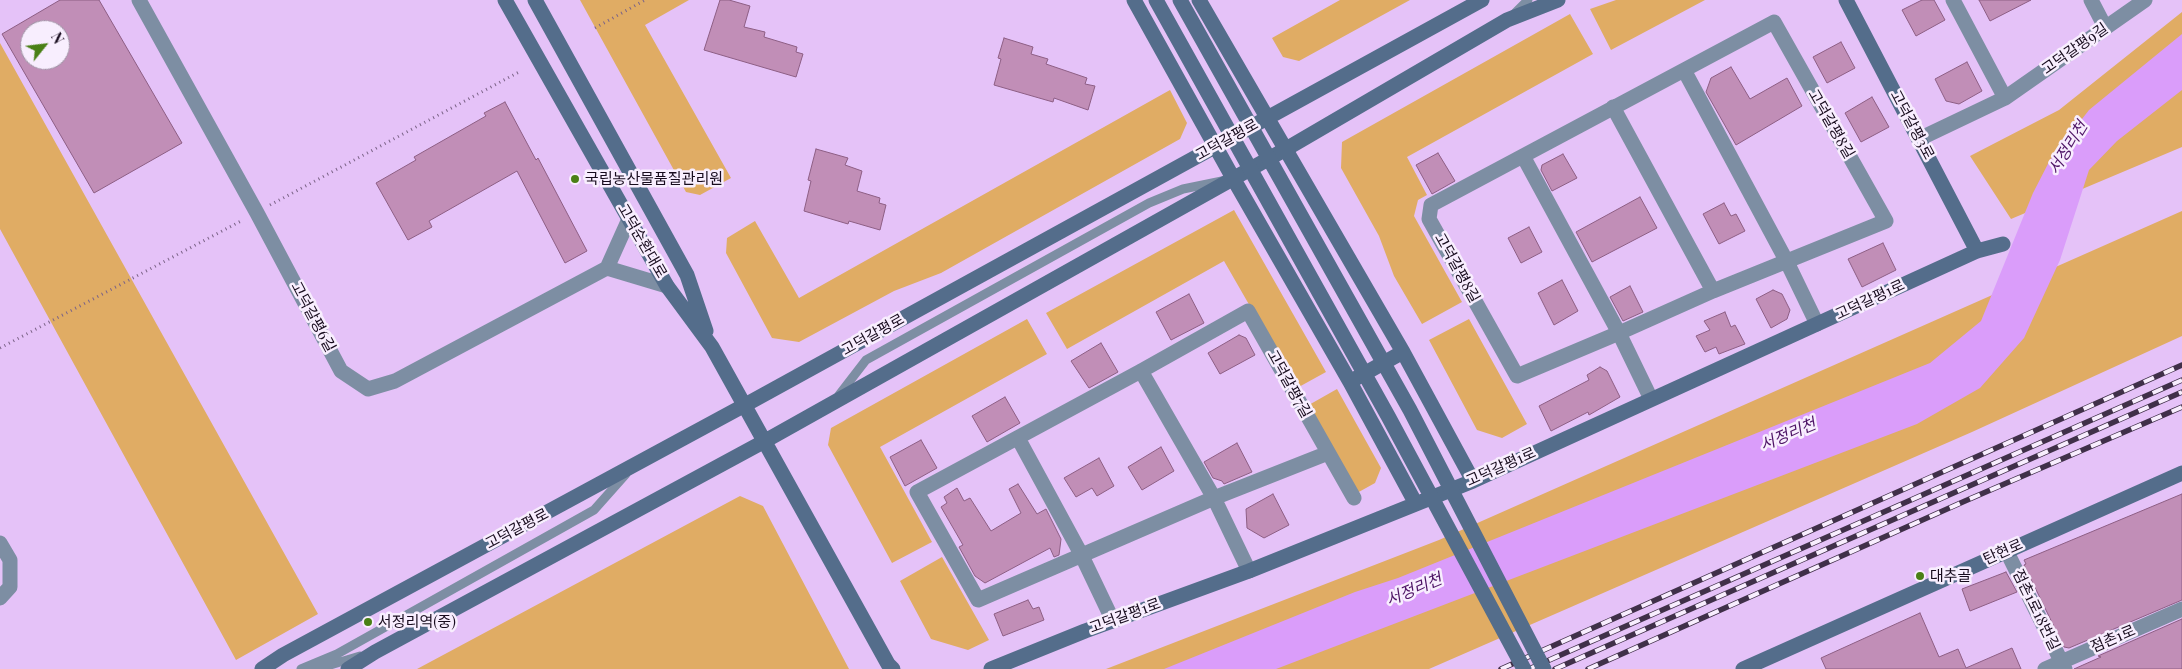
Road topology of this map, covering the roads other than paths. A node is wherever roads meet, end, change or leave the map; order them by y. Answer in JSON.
{"nodes":[{"id":1,"x":139,"y":0,"type":"edge"},
{"id":2,"x":505,"y":0,"type":"edge"},
{"id":3,"x":535,"y":0,"type":"edge"},
{"id":4,"x":1134,"y":0,"type":"edge"},
{"id":5,"x":1156,"y":0,"type":"edge"},
{"id":6,"x":1180,"y":0,"type":"edge"},
{"id":7,"x":1199,"y":0,"type":"edge"},
{"id":8,"x":1482,"y":0,"type":"edge"},
{"id":9,"x":1528,"y":0,"type":"edge"},
{"id":10,"x":1558,"y":0,"type":"edge"},
{"id":11,"x":1846,"y":0,"type":"edge"},
{"id":12,"x":1953,"y":0,"type":"edge"},
{"id":13,"x":2091,"y":0,"type":"edge"},
{"id":14,"x":2145,"y":0,"type":"edge"},
{"id":15,"x":1507,"y":20,"type":"junction"},
{"id":16,"x":2105,"y":27,"type":"junction"},
{"id":17,"x":1684,"y":70,"type":"junction"},
{"id":18,"x":2005,"y":98,"type":"junction"},
{"id":19,"x":1613,"y":107,"type":"junction"},
{"id":20,"x":1268,"y":118,"type":"junction"},
{"id":21,"x":1919,"y":139,"type":"junction"},
{"id":22,"x":1215,"y":147,"type":"junction"},
{"id":23,"x":1286,"y":149,"type":"junction"},
{"id":24,"x":1523,"y":156,"type":"junction"},
{"id":25,"x":1233,"y":178,"type":"junction"},
{"id":26,"x":629,"y":219,"type":"junction"},
{"id":27,"x":2003,"y":244,"type":"dead end"},
{"id":28,"x":1977,"y":250,"type":"junction"},
{"id":29,"x":1787,"y":262,"type":"junction"},
{"id":30,"x":607,"y":268,"type":"junction"},
{"id":31,"x":667,"y":286,"type":"junction"},
{"id":32,"x":1713,"y":291,"type":"junction"},
{"id":33,"x":1817,"y":324,"type":"junction"},
{"id":34,"x":1618,"y":333,"type":"junction"},
{"id":35,"x":712,"y":347,"type":"junction"},
{"id":36,"x":1403,"y":352,"type":"junction"},
{"id":37,"x":1141,"y":371,"type":"junction"},
{"id":38,"x":1350,"y":382,"type":"junction"},
{"id":39,"x":1651,"y":399,"type":"junction"},
{"id":40,"x":834,"y":402,"type":"junction"},
{"id":41,"x":745,"y":405,"type":"junction"},
{"id":42,"x":1018,"y":438,"type":"junction"},
{"id":43,"x":765,"y":441,"type":"junction"},
{"id":44,"x":1328,"y":453,"type":"junction"},
{"id":45,"x":635,"y":465,"type":"junction"},
{"id":46,"x":2182,"y":473,"type":"edge"},
{"id":47,"x":1473,"y":481,"type":"junction"},
{"id":48,"x":1214,"y":498,"type":"junction"},
{"id":49,"x":1354,"y":498,"type":"dead end"},
{"id":50,"x":1416,"y":504,"type":"junction"},
{"id":51,"x":0,"y":543,"type":"edge"},
{"id":52,"x":2006,"y":550,"type":"junction"},
{"id":53,"x":1081,"y":554,"type":"junction"},
{"id":54,"x":1249,"y":571,"type":"junction"},
{"id":55,"x":0,"y":598,"type":"edge"},
{"id":56,"x":2182,"y":609,"type":"edge"},
{"id":57,"x":1113,"y":621,"type":"junction"},
{"id":58,"x":375,"y":652,"type":"junction"},
{"id":59,"x":2063,"y":665,"type":"edge"},
{"id":60,"x":262,"y":669,"type":"edge"},
{"id":61,"x":301,"y":669,"type":"edge"},
{"id":62,"x":317,"y":669,"type":"edge"},
{"id":63,"x":348,"y":669,"type":"edge"},
{"id":64,"x":893,"y":669,"type":"edge"},
{"id":65,"x":990,"y":669,"type":"edge"},
{"id":66,"x":1524,"y":669,"type":"edge"},
{"id":67,"x":1544,"y":669,"type":"edge"},
{"id":68,"x":1743,"y":669,"type":"edge"},
{"id":69,"x":2045,"y":669,"type":"edge"}],
"edges":[{"from":1,"to":30,"type":"street","name":"고덕갈평6길"},
{"from":2,"to":26,"type":"street","name":"고덕순환대로"},
{"from":3,"to":35,"type":"street","name":"고덕순환대로"},
{"from":4,"to":22,"type":"street"},
{"from":5,"to":66,"type":"street","bridge":true},
{"from":6,"to":67,"type":"street","bridge":true},
{"from":7,"to":20,"type":"street"},
{"from":8,"to":20,"type":"street","name":"고덕갈평로"},
{"from":9,"to":15,"type":"lane"},
{"from":10,"to":15,"type":"street"},
{"from":11,"to":21,"type":"street","name":"고덕갈평3로"},
{"from":12,"to":18,"type":"street"},
{"from":13,"to":16,"type":"street"},
{"from":14,"to":16,"type":"street","name":"고덕갈평9길"},
{"from":15,"to":23,"type":"street"},
{"from":16,"to":18,"type":"street","name":"고덕갈평9길"},
{"from":17,"to":19,"type":"street","name":"고덕갈평8길"},
{"from":17,"to":29,"type":"street"},
{"from":17,"to":29,"type":"street","name":"고덕갈평8길"},
{"from":18,"to":21,"type":"street","name":"고덕갈평9길"},
{"from":19,"to":24,"type":"street","name":"고덕갈평8길"},
{"from":19,"to":32,"type":"street"},
{"from":20,"to":22,"type":"street","name":"고덕갈평로"},
{"from":20,"to":23,"type":"street"},
{"from":21,"to":28,"type":"street","name":"고덕갈평3로"},
{"from":22,"to":25,"type":"street"},
{"from":22,"to":41,"type":"street","name":"고덕갈평로"},
{"from":23,"to":25,"type":"street"},
{"from":23,"to":36,"type":"street"},
{"from":24,"to":34,"type":"street"},
{"from":24,"to":34,"type":"street","name":"고덕갈평8길"},
{"from":25,"to":38,"type":"street"},
{"from":25,"to":40,"type":"street"},
{"from":25,"to":40,"type":"lane"},
{"from":26,"to":30,"type":"street"},
{"from":26,"to":31,"type":"street","name":"고덕순환대로"},
{"from":27,"to":28,"type":"street","name":"고덕갈평1로"},
{"from":28,"to":33,"type":"street","name":"고덕갈평1로"},
{"from":29,"to":32,"type":"street","name":"고덕갈평8길"},
{"from":29,"to":33,"type":"street"},
{"from":30,"to":31,"type":"street"},
{"from":31,"to":35,"type":"street","name":"고덕순환대로"},
{"from":32,"to":34,"type":"street","name":"고덕갈평8길"},
{"from":33,"to":39,"type":"street","name":"고덕갈평1로"},
{"from":34,"to":39,"type":"street"},
{"from":35,"to":41,"type":"street","name":"고덕순환대로"},
{"from":36,"to":38,"type":"street"},
{"from":36,"to":47,"type":"street"},
{"from":37,"to":42,"type":"street","name":"고덕갈평7길"},
{"from":37,"to":44,"type":"street","name":"고덕갈평7길"},
{"from":37,"to":48,"type":"street"},
{"from":38,"to":50,"type":"street"},
{"from":39,"to":47,"type":"street","name":"고덕갈평1로"},
{"from":40,"to":43,"type":"street"},
{"from":41,"to":43,"type":"street","name":"고덕순환대로"},
{"from":41,"to":45,"type":"street","name":"고덕갈평로"},
{"from":42,"to":53,"type":"street"},
{"from":42,"to":53,"type":"street","name":"고덕갈평7길"},
{"from":43,"to":58,"type":"street"},
{"from":43,"to":64,"type":"street"},
{"from":44,"to":48,"type":"street","name":"고덕갈평7길"},
{"from":44,"to":49,"type":"street"},
{"from":45,"to":60,"type":"street","name":"고덕갈평로"},
{"from":45,"to":61,"type":"lane"},
{"from":46,"to":52,"type":"street","name":"탄현로"},
{"from":47,"to":50,"type":"street","name":"고덕갈평1로"},
{"from":48,"to":53,"type":"street","name":"고덕갈평7길"},
{"from":48,"to":54,"type":"street"},
{"from":50,"to":54,"type":"street","name":"고덕갈평1로"},
{"from":51,"to":55,"type":"street"},
{"from":52,"to":59,"type":"street","name":"점촌1로18번길"},
{"from":52,"to":68,"type":"street","name":"탄현로"},
{"from":53,"to":57,"type":"street"},
{"from":54,"to":57,"type":"street","name":"고덕갈평1로"},
{"from":56,"to":59,"type":"street","name":"점촌1로"},
{"from":57,"to":65,"type":"street","name":"고덕갈평1로"},
{"from":58,"to":62,"type":"lane"},
{"from":58,"to":63,"type":"street"},
{"from":59,"to":69,"type":"street","name":"점촌1로"}]}
